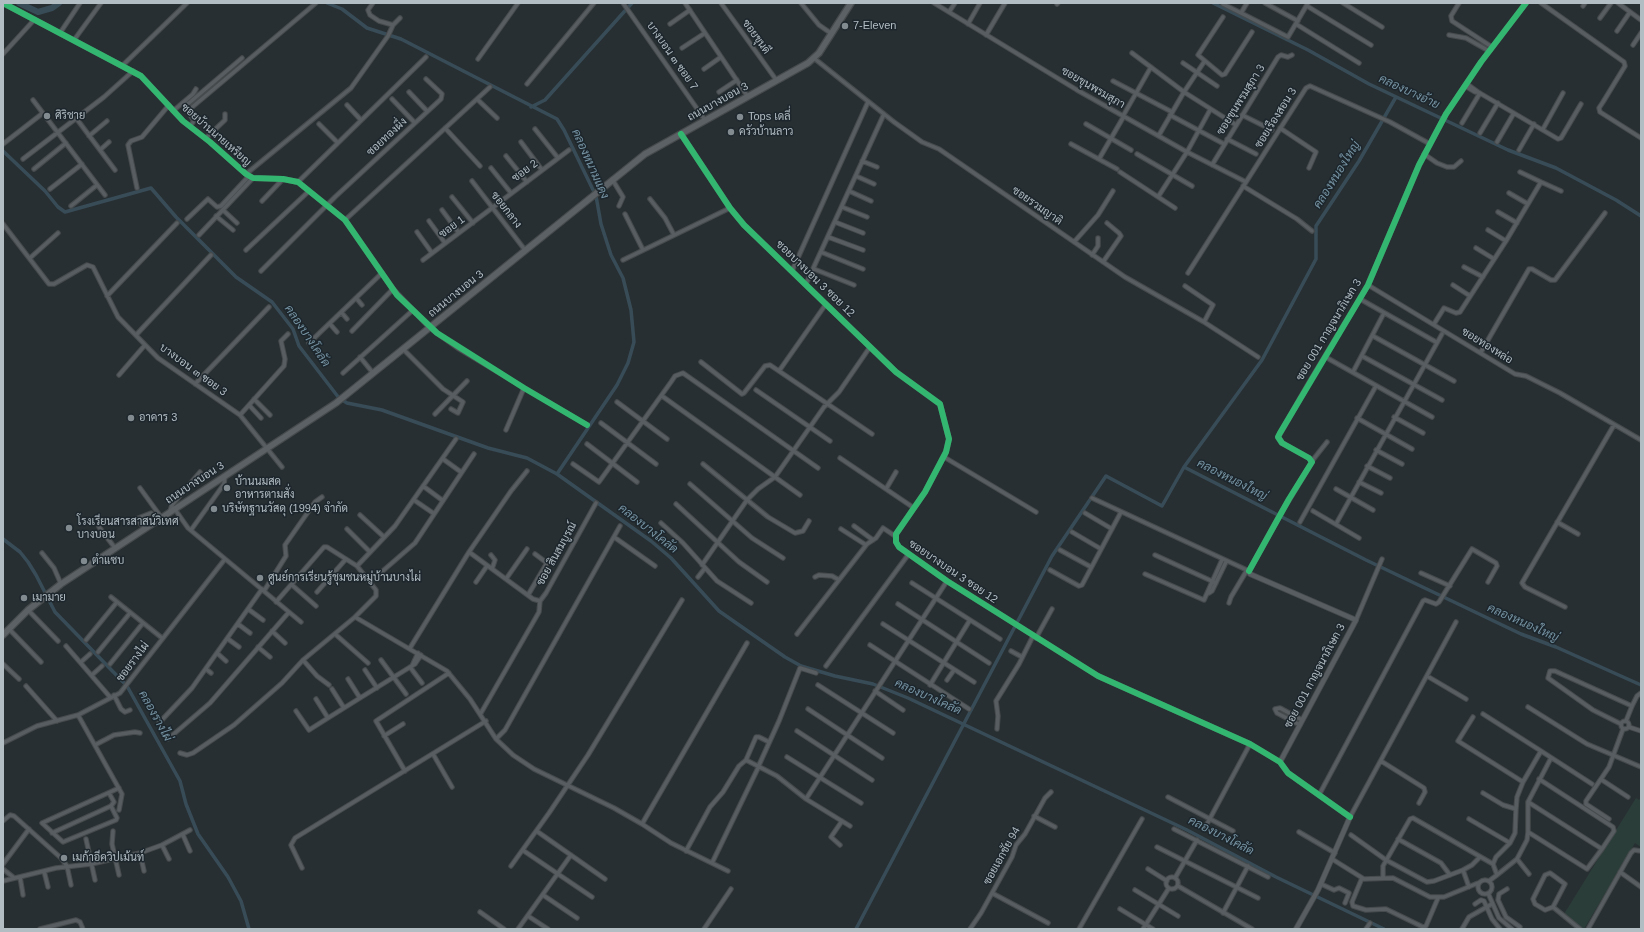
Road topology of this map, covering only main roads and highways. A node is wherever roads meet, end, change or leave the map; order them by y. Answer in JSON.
{"nodes":[{"id":1,"x":851,"y":3,"type":"edge"},
{"id":2,"x":3,"y":635,"type":"edge"}],
"edges":[{"from":1,"to":2,"type":"main road","name":"ถนนบางบอน 3"}]}
